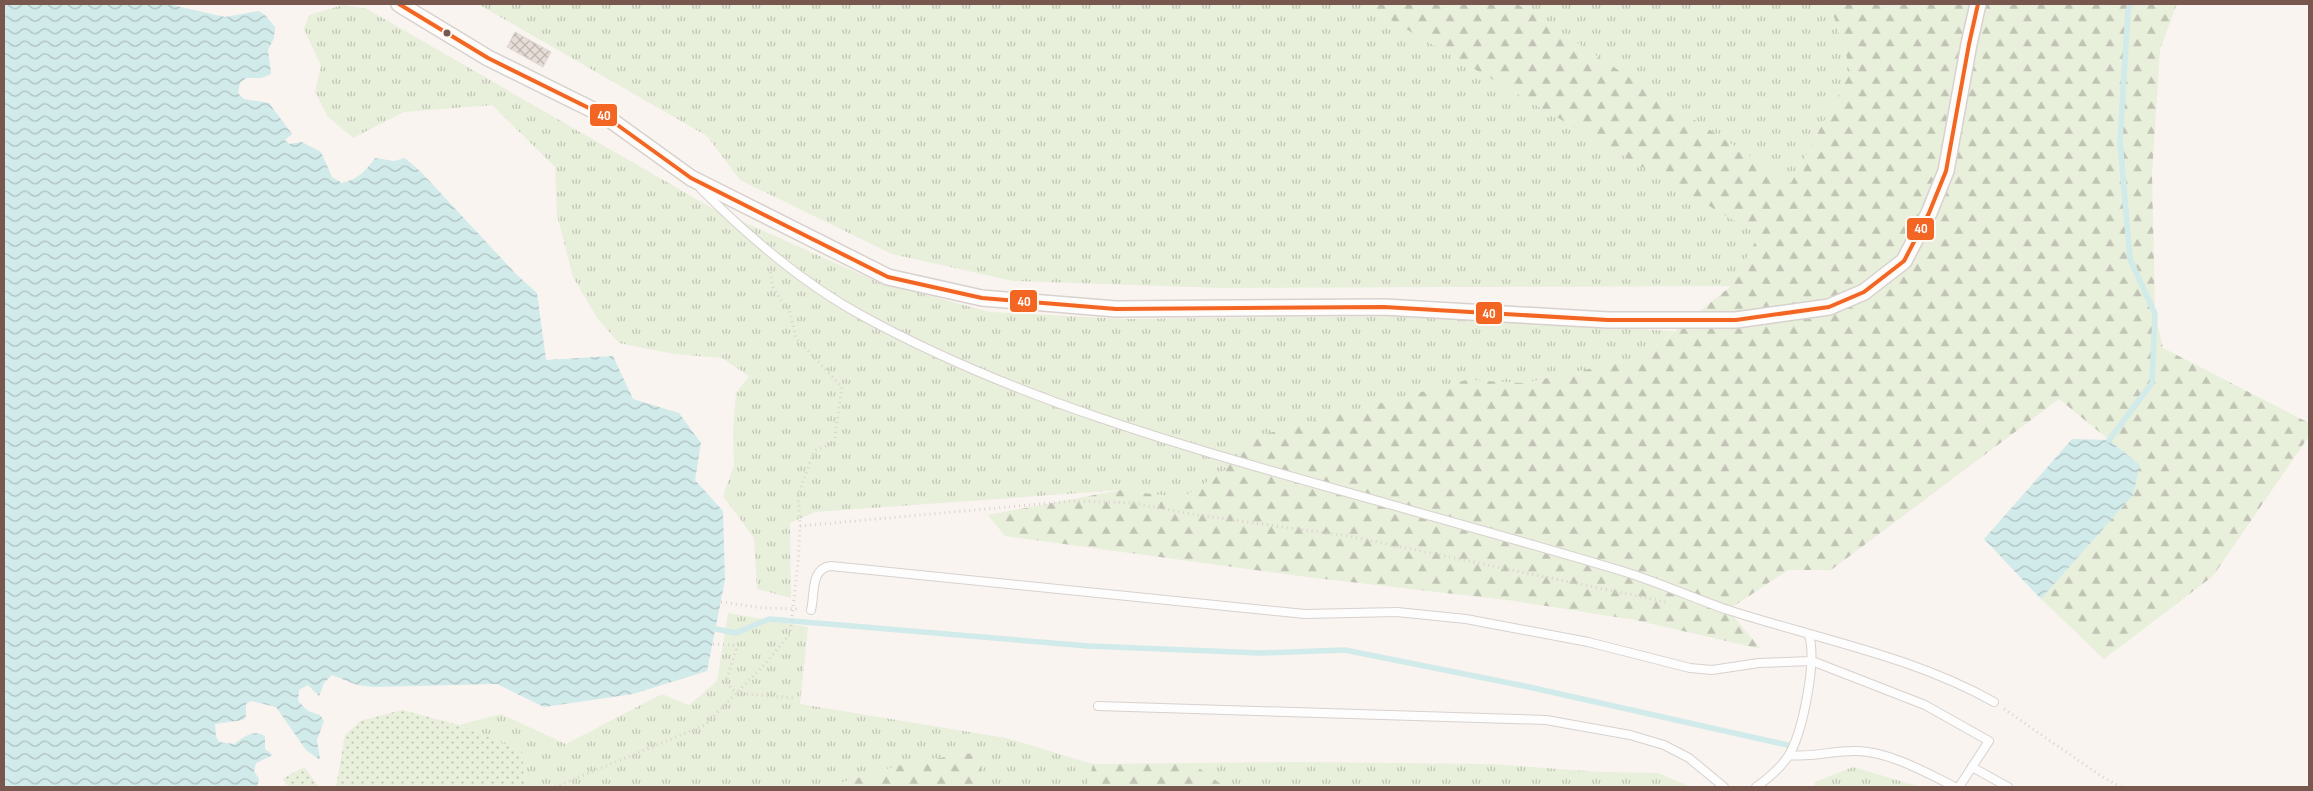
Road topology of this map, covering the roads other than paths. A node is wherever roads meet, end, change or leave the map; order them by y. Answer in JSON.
{"nodes":[{"id":1,"x":399,"y":4,"type":"edge"},
{"id":2,"x":1978,"y":4,"type":"edge"},
{"id":3,"x":691,"y":178,"type":"junction"},
{"id":4,"x":811,"y":610,"type":"dead end"},
{"id":5,"x":1809,"y":635,"type":"junction"},
{"id":6,"x":1812,"y":662,"type":"junction"},
{"id":7,"x":1994,"y":702,"type":"road end"},
{"id":8,"x":1098,"y":706,"type":"dead end"},
{"id":9,"x":1789,"y":755,"type":"junction"},
{"id":10,"x":1972,"y":767,"type":"junction"},
{"id":11,"x":1724,"y":787,"type":"edge"},
{"id":12,"x":1756,"y":787,"type":"edge"},
{"id":13,"x":1957,"y":787,"type":"edge"},
{"id":14,"x":2008,"y":787,"type":"edge"}],
"edges":[{"from":1,"to":3,"type":"street"},
{"from":2,"to":3,"type":"street"},
{"from":3,"to":5,"type":"lane"},
{"from":4,"to":6,"type":"lane"},
{"from":5,"to":6,"type":"lane"},
{"from":5,"to":7,"type":"lane"},
{"from":6,"to":9,"type":"lane"},
{"from":6,"to":10,"type":"lane"},
{"from":8,"to":11,"type":"lane"},
{"from":9,"to":12,"type":"lane"},
{"from":9,"to":13,"type":"lane"},
{"from":10,"to":13,"type":"lane"},
{"from":10,"to":14,"type":"lane"}]}
